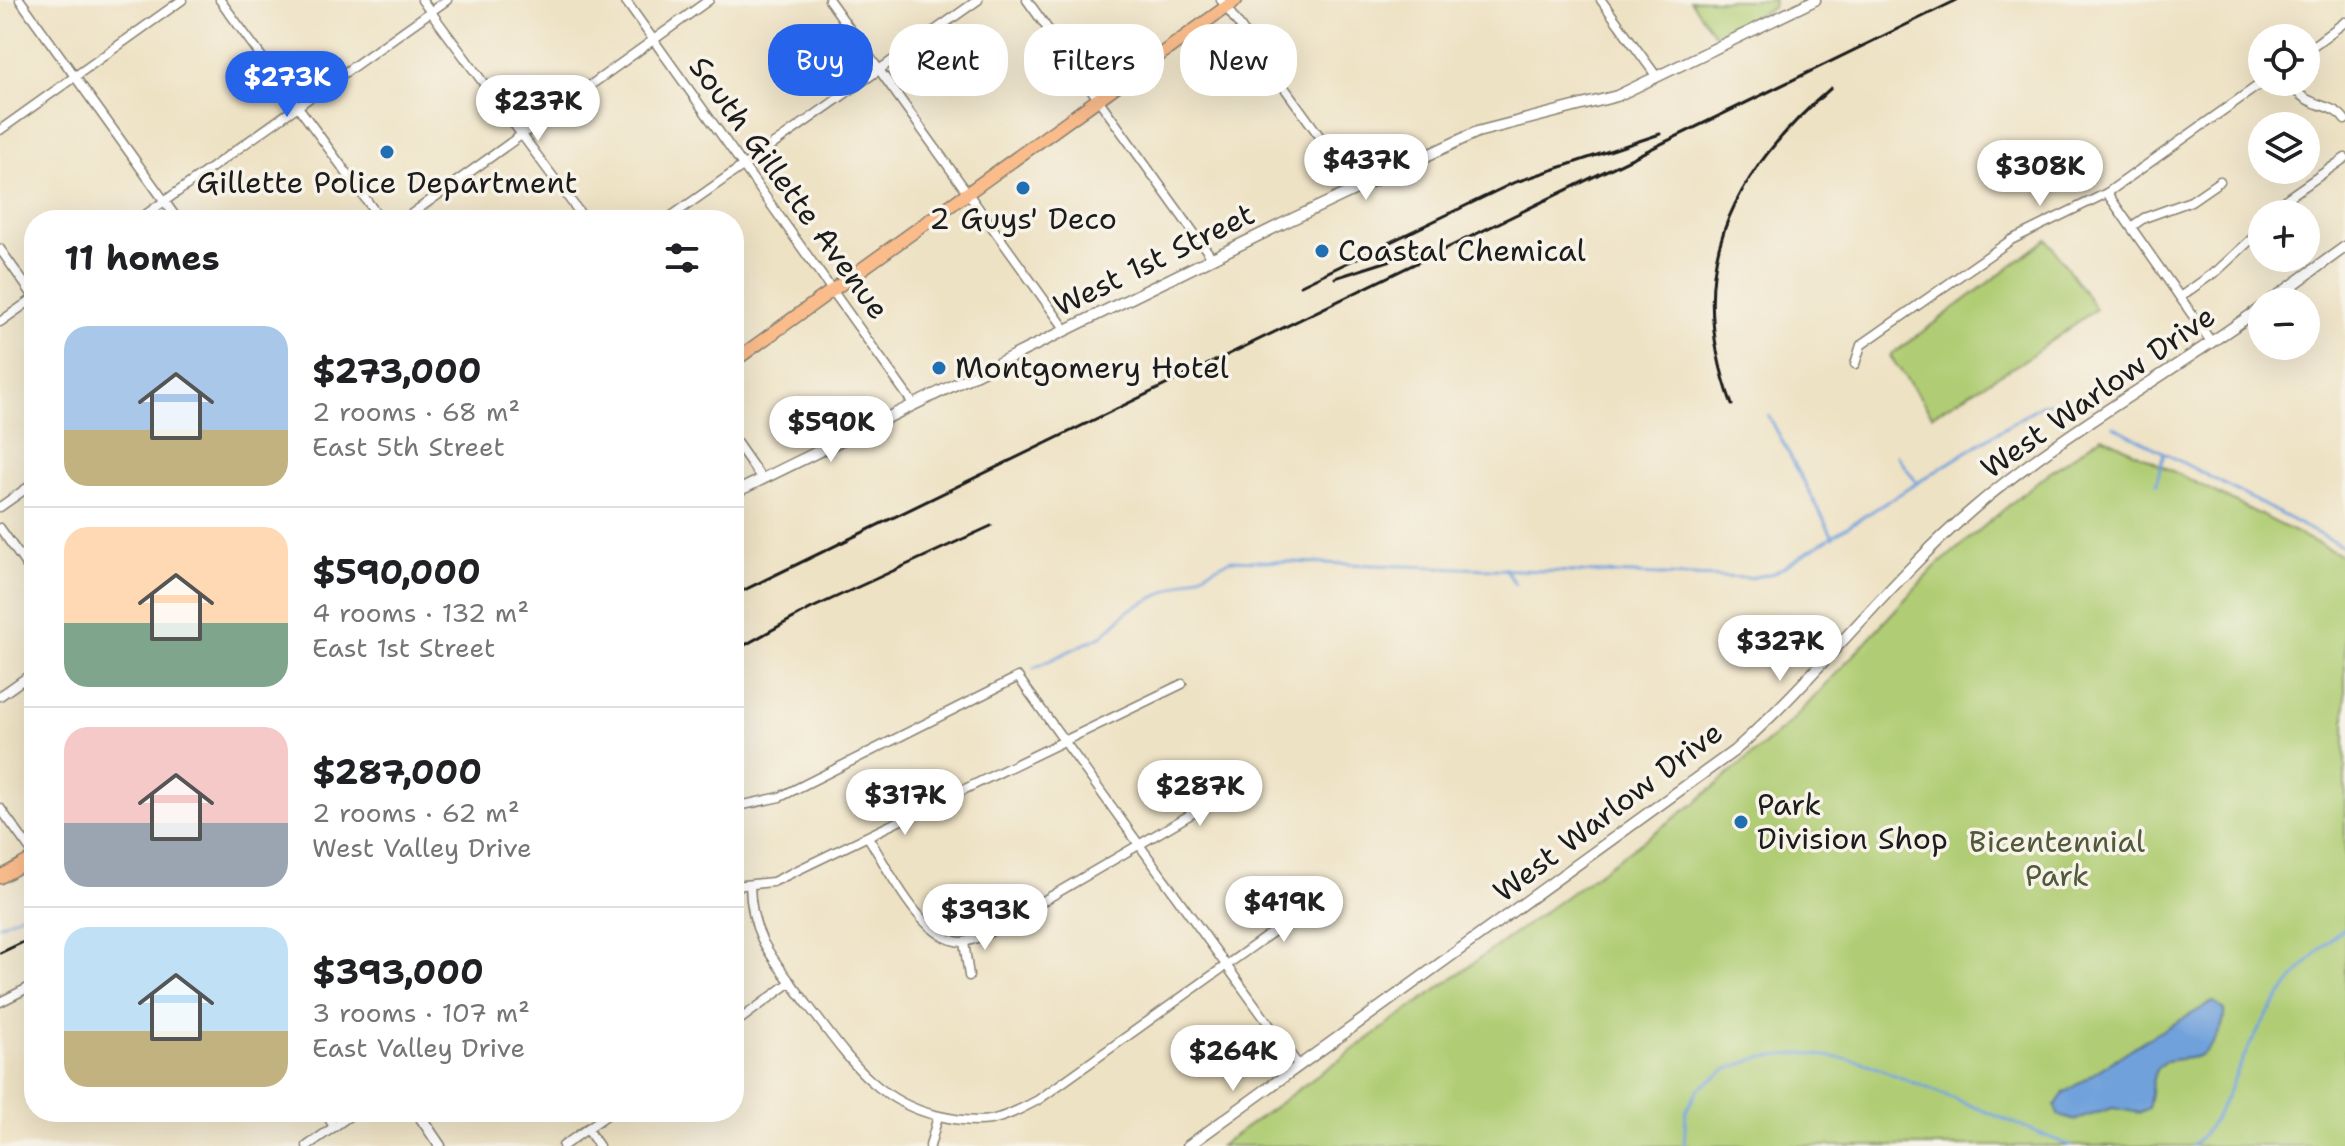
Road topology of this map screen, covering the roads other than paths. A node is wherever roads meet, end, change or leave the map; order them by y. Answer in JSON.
{"nodes":[{"id":1,"x":20,"y":0,"type":"edge"},
{"id":2,"x":182,"y":0,"type":"edge"},
{"id":3,"x":220,"y":0,"type":"edge"},
{"id":4,"x":422,"y":0,"type":"edge"},
{"id":5,"x":447,"y":0,"type":"edge"},
{"id":6,"x":625,"y":0,"type":"edge"},
{"id":7,"x":709,"y":0,"type":"edge"},
{"id":8,"x":829,"y":0,"type":"edge"},
{"id":9,"x":978,"y":0,"type":"edge"},
{"id":10,"x":1027,"y":0,"type":"edge"},
{"id":11,"x":1601,"y":0,"type":"edge"},
{"id":12,"x":1815,"y":0,"type":"edge"},
{"id":13,"x":1228,"y":2,"type":"edge"},
{"id":14,"x":1793,"y":4,"type":"edge"},
{"id":15,"x":430,"y":11,"type":"junction"},
{"id":16,"x":2345,"y":22,"type":"edge"},
{"id":17,"x":653,"y":40,"type":"junction"},
{"id":18,"x":2320,"y":41,"type":"edge"},
{"id":19,"x":880,"y":70,"type":"junction"},
{"id":20,"x":75,"y":76,"type":"junction"},
{"id":21,"x":1657,"y":77,"type":"junction"},
{"id":22,"x":2248,"y":93,"type":"edge"},
{"id":23,"x":2300,"y":96,"type":"edge"},
{"id":24,"x":1099,"y":100,"type":"junction"},
{"id":25,"x":297,"y":106,"type":"junction"},
{"id":26,"x":2345,"y":120,"type":"edge"},
{"id":27,"x":0,"y":130,"type":"edge"},
{"id":28,"x":522,"y":135,"type":"junction"},
{"id":29,"x":2345,"y":158,"type":"edge"},
{"id":30,"x":743,"y":165,"type":"junction"},
{"id":31,"x":2220,"y":181,"type":"dead end"},
{"id":32,"x":1357,"y":188,"type":"junction"},
{"id":33,"x":2107,"y":193,"type":"junction"},
{"id":34,"x":967,"y":194,"type":"junction"},
{"id":35,"x":164,"y":200,"type":"junction"},
{"id":36,"x":2285,"y":200,"type":"edge"},
{"id":37,"x":151,"y":210,"type":"edge"},
{"id":38,"x":171,"y":210,"type":"edge"},
{"id":39,"x":374,"y":210,"type":"edge"},
{"id":40,"x":417,"y":210,"type":"edge"},
{"id":41,"x":578,"y":210,"type":"edge"},
{"id":42,"x":680,"y":210,"type":"edge"},
{"id":43,"x":2131,"y":227,"type":"junction"},
{"id":44,"x":2248,"y":242,"type":"edge"},
{"id":45,"x":2345,"y":247,"type":"edge"},
{"id":46,"x":0,"y":249,"type":"edge"},
{"id":47,"x":1212,"y":258,"type":"junction"},
{"id":48,"x":24,"y":283,"type":"edge"},
{"id":49,"x":2288,"y":288,"type":"edge"},
{"id":50,"x":832,"y":291,"type":"junction"},
{"id":51,"x":2180,"y":297,"type":"junction"},
{"id":52,"x":24,"y":304,"type":"edge"},
{"id":53,"x":2248,"y":317,"type":"edge"},
{"id":54,"x":0,"y":322,"type":"edge"},
{"id":55,"x":1066,"y":330,"type":"junction"},
{"id":56,"x":2212,"y":343,"type":"junction"},
{"id":57,"x":744,"y":354,"type":"edge"},
{"id":58,"x":1855,"y":364,"type":"dead end"},
{"id":59,"x":914,"y":405,"type":"junction"},
{"id":60,"x":744,"y":453,"type":"edge"},
{"id":61,"x":762,"y":479,"type":"junction"},
{"id":62,"x":744,"y":488,"type":"edge"},
{"id":63,"x":24,"y":490,"type":"edge"},
{"id":64,"x":0,"y":507,"type":"edge"},
{"id":65,"x":0,"y":528,"type":"edge"},
{"id":66,"x":24,"y":562,"type":"edge"},
{"id":67,"x":24,"y":679,"type":"edge"},
{"id":68,"x":1182,"y":684,"type":"dead end"},
{"id":69,"x":0,"y":696,"type":"edge"},
{"id":70,"x":1064,"y":741,"type":"junction"},
{"id":71,"x":1246,"y":782,"type":"dead end"},
{"id":72,"x":744,"y":805,"type":"edge"},
{"id":73,"x":0,"y":808,"type":"edge"},
{"id":74,"x":868,"y":837,"type":"junction"},
{"id":75,"x":24,"y":843,"type":"edge"},
{"id":76,"x":1138,"y":846,"type":"junction"},
{"id":77,"x":24,"y":863,"type":"edge"},
{"id":78,"x":0,"y":877,"type":"edge"},
{"id":79,"x":744,"y":885,"type":"edge"},
{"id":80,"x":750,"y":885,"type":"junction"},
{"id":81,"x":1323,"y":896,"type":"dead end"},
{"id":82,"x":964,"y":942,"type":"junction"},
{"id":83,"x":1226,"y":966,"type":"junction"},
{"id":84,"x":969,"y":976,"type":"dead end"},
{"id":85,"x":791,"y":982,"type":"junction"},
{"id":86,"x":24,"y":990,"type":"edge"},
{"id":87,"x":0,"y":1002,"type":"edge"},
{"id":88,"x":744,"y":1017,"type":"edge"},
{"id":89,"x":1299,"y":1066,"type":"junction"},
{"id":90,"x":938,"y":1116,"type":"junction"},
{"id":91,"x":331,"y":1122,"type":"edge"},
{"id":92,"x":341,"y":1122,"type":"edge"},
{"id":93,"x":424,"y":1122,"type":"edge"},
{"id":94,"x":597,"y":1122,"type":"edge"},
{"id":95,"x":334,"y":1127,"type":"junction"},
{"id":96,"x":587,"y":1129,"type":"junction"},
{"id":97,"x":307,"y":1146,"type":"edge"},
{"id":98,"x":440,"y":1146,"type":"edge"},
{"id":99,"x":563,"y":1146,"type":"edge"},
{"id":100,"x":599,"y":1146,"type":"edge"},
{"id":101,"x":930,"y":1146,"type":"edge"},
{"id":102,"x":1188,"y":1146,"type":"edge"}],
"edges":[{"from":1,"to":20,"type":"street"},
{"from":2,"to":20,"type":"street"},
{"from":3,"to":25,"type":"street"},
{"from":4,"to":15,"type":"street"},
{"from":5,"to":15,"type":"street"},
{"from":6,"to":17,"type":"street","name":"South Gillette Avenue"},
{"from":7,"to":17,"type":"street"},
{"from":8,"to":19,"type":"street"},
{"from":9,"to":19,"type":"street"},
{"from":10,"to":24,"type":"street"},
{"from":11,"to":21,"type":"street"},
{"from":12,"to":14,"type":"street","name":"West 1st Street"},
{"from":13,"to":24,"type":"main road"},
{"from":13,"to":32,"type":"street"},
{"from":14,"to":21,"type":"street","name":"West 1st Street"},
{"from":15,"to":25,"type":"street"},
{"from":15,"to":28,"type":"street"},
{"from":16,"to":18,"type":"street"},
{"from":17,"to":28,"type":"street"},
{"from":17,"to":30,"type":"street","name":"South Gillette Avenue"},
{"from":19,"to":30,"type":"street"},
{"from":19,"to":34,"type":"street"},
{"from":20,"to":27,"type":"street"},
{"from":20,"to":35,"type":"street"},
{"from":21,"to":32,"type":"street","name":"West 1st Street"},
{"from":22,"to":33,"type":"street"},
{"from":23,"to":26,"type":"street"},
{"from":24,"to":34,"type":"main road"},
{"from":24,"to":47,"type":"street"},
{"from":25,"to":35,"type":"street"},
{"from":25,"to":39,"type":"street"},
{"from":28,"to":40,"type":"street"},
{"from":28,"to":41,"type":"street"},
{"from":29,"to":36,"type":"street"},
{"from":30,"to":42,"type":"street"},
{"from":30,"to":50,"type":"street","name":"South Gillette Avenue"},
{"from":31,"to":43,"type":"street"},
{"from":32,"to":47,"type":"street","name":"West 1st Street"},
{"from":33,"to":43,"type":"street"},
{"from":33,"to":58,"type":"street"},
{"from":34,"to":50,"type":"main road"},
{"from":34,"to":55,"type":"street"},
{"from":35,"to":37,"type":"street"},
{"from":35,"to":38,"type":"street"},
{"from":43,"to":51,"type":"street"},
{"from":44,"to":51,"type":"street"},
{"from":45,"to":49,"type":"street"},
{"from":46,"to":48,"type":"street"},
{"from":47,"to":55,"type":"street","name":"West 1st Street"},
{"from":50,"to":57,"type":"main road"},
{"from":50,"to":59,"type":"street","name":"South Gillette Avenue"},
{"from":51,"to":56,"type":"street"},
{"from":52,"to":54,"type":"street"},
{"from":53,"to":56,"type":"street","name":"West Warlow Drive"},
{"from":55,"to":59,"type":"street","name":"West 1st Street"},
{"from":56,"to":89,"type":"street","name":"West Warlow Drive"},
{"from":59,"to":61,"type":"street","name":"West 1st Street"},
{"from":60,"to":61,"type":"street"},
{"from":61,"to":62,"type":"street","name":"West 1st Street"},
{"from":63,"to":64,"type":"street"},
{"from":65,"to":66,"type":"street"},
{"from":67,"to":69,"type":"street"},
{"from":68,"to":70,"type":"street"},
{"from":70,"to":72,"type":"street"},
{"from":70,"to":74,"type":"street"},
{"from":70,"to":76,"type":"street"},
{"from":71,"to":76,"type":"street"},
{"from":73,"to":75,"type":"street"},
{"from":74,"to":80,"type":"street"},
{"from":74,"to":82,"type":"street"},
{"from":76,"to":82,"type":"street"},
{"from":76,"to":83,"type":"street"},
{"from":77,"to":78,"type":"main road"},
{"from":79,"to":80,"type":"street"},
{"from":80,"to":85,"type":"street"},
{"from":81,"to":83,"type":"street"},
{"from":82,"to":84,"type":"street"},
{"from":83,"to":89,"type":"street"},
{"from":83,"to":90,"type":"street"},
{"from":85,"to":88,"type":"street"},
{"from":85,"to":90,"type":"street"},
{"from":86,"to":87,"type":"street"},
{"from":89,"to":102,"type":"street","name":"West Warlow Drive"},
{"from":90,"to":101,"type":"street"},
{"from":91,"to":95,"type":"street"},
{"from":92,"to":95,"type":"street"},
{"from":93,"to":98,"type":"street"},
{"from":94,"to":96,"type":"street"},
{"from":95,"to":97,"type":"street"},
{"from":96,"to":99,"type":"street"},
{"from":96,"to":100,"type":"street"}]}
